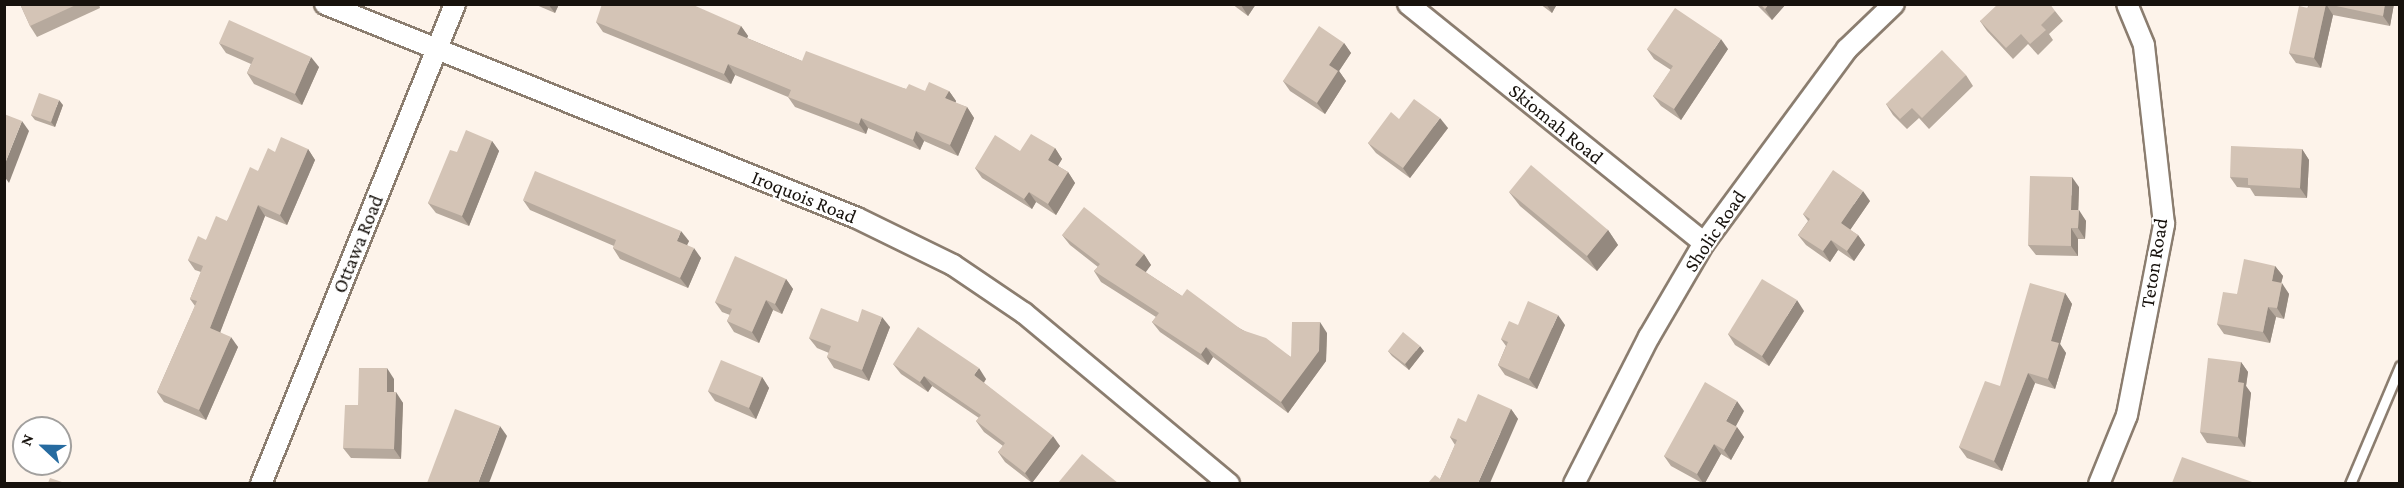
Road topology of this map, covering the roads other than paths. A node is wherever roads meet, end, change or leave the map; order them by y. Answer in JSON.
{"nodes":[{"id":1,"x":325,"y":4,"type":"edge"},
{"id":2,"x":455,"y":4,"type":"edge"},
{"id":3,"x":1408,"y":4,"type":"edge"},
{"id":4,"x":1894,"y":4,"type":"edge"},
{"id":5,"x":2127,"y":4,"type":"edge"},
{"id":6,"x":436,"y":50,"type":"junction"},
{"id":7,"x":1704,"y":243,"type":"junction"},
{"id":8,"x":2400,"y":366,"type":"edge"},
{"id":9,"x":261,"y":483,"type":"edge"},
{"id":10,"x":1229,"y":483,"type":"edge"},
{"id":11,"x":1574,"y":483,"type":"edge"},
{"id":12,"x":2099,"y":483,"type":"edge"},
{"id":13,"x":2350,"y":483,"type":"edge"}],
"edges":[{"from":1,"to":6,"type":"street","name":"Iroquois Road"},
{"from":2,"to":6,"type":"street","name":"Ottawa Road"},
{"from":3,"to":7,"type":"street","name":"Skiomah Road"},
{"from":4,"to":7,"type":"street","name":"Sholic Road"},
{"from":5,"to":12,"type":"street","name":"Teton Road"},
{"from":6,"to":9,"type":"street","name":"Ottawa Road"},
{"from":6,"to":10,"type":"street","name":"Iroquois Road"},
{"from":7,"to":11,"type":"street","name":"Sholic Road"},
{"from":8,"to":13,"type":"lane"}]}
